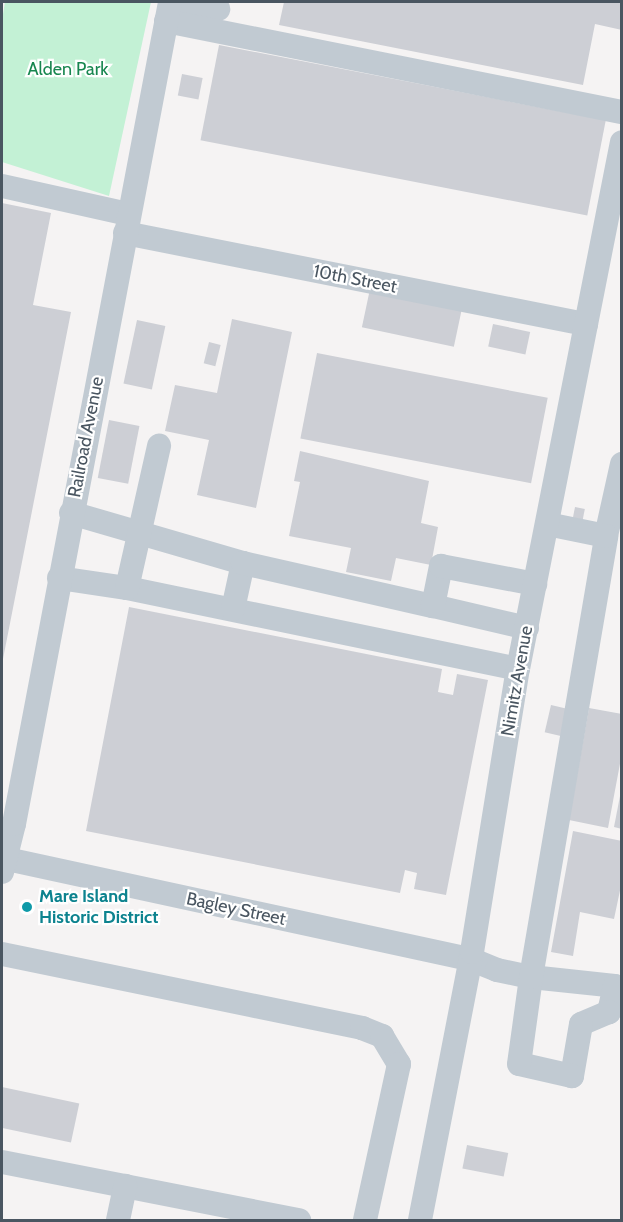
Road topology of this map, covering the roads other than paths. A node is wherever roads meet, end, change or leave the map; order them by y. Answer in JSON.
{"nodes":[{"id":1,"x":182,"y":2,"type":"edge"},
{"id":2,"x":168,"y":11,"type":"edge"},
{"id":3,"x":217,"y":14,"type":"edge"},
{"id":4,"x":621,"y":112,"type":"edge"},
{"id":5,"x":621,"y":142,"type":"edge"},
{"id":6,"x":2,"y":186,"type":"edge"},
{"id":7,"x":126,"y":224,"type":"junction"},
{"id":8,"x":585,"y":324,"type":"junction"},
{"id":9,"x":159,"y":446,"type":"dead end"},
{"id":10,"x":621,"y":464,"type":"edge"},
{"id":11,"x":71,"y":513,"type":"junction"},
{"id":12,"x":547,"y":524,"type":"junction"},
{"id":13,"x":141,"y":532,"type":"junction"},
{"id":14,"x":606,"y":536,"type":"junction"},
{"id":15,"x":243,"y":563,"type":"junction"},
{"id":16,"x":59,"y":578,"type":"junction"},
{"id":17,"x":535,"y":584,"type":"junction"},
{"id":18,"x":127,"y":588,"type":"junction"},
{"id":19,"x":433,"y":606,"type":"junction"},
{"id":20,"x":233,"y":609,"type":"junction"},
{"id":21,"x":527,"y":628,"type":"junction"},
{"id":22,"x":518,"y":669,"type":"junction"},
{"id":23,"x":3,"y":863,"type":"edge"},
{"id":24,"x":2,"y":954,"type":"edge"},
{"id":25,"x":470,"y":959,"type":"junction"},
{"id":26,"x":531,"y":977,"type":"junction"},
{"id":27,"x":2,"y":1162,"type":"edge"},
{"id":28,"x":125,"y":1186,"type":"junction"},
{"id":29,"x":118,"y":1221,"type":"edge"},
{"id":30,"x":299,"y":1221,"type":"edge"},
{"id":31,"x":365,"y":1221,"type":"edge"},
{"id":32,"x":420,"y":1221,"type":"edge"}],
"edges":[{"from":1,"to":3,"type":"street"},
{"from":2,"to":3,"type":"street"},
{"from":2,"to":7,"type":"street","name":"Railroad Avenue"},
{"from":3,"to":4,"type":"street"},
{"from":5,"to":8,"type":"street","name":"Nimitz Avenue"},
{"from":6,"to":7,"type":"street","name":"10th Street"},
{"from":7,"to":8,"type":"street","name":"10th Street"},
{"from":7,"to":11,"type":"street","name":"Railroad Avenue"},
{"from":8,"to":12,"type":"street","name":"Nimitz Avenue"},
{"from":9,"to":13,"type":"street"},
{"from":10,"to":14,"type":"street"},
{"from":11,"to":13,"type":"street"},
{"from":11,"to":16,"type":"street","name":"Railroad Avenue"},
{"from":12,"to":14,"type":"street"},
{"from":12,"to":17,"type":"street","name":"Nimitz Avenue"},
{"from":13,"to":15,"type":"street"},
{"from":13,"to":18,"type":"street"},
{"from":14,"to":26,"type":"street"},
{"from":15,"to":19,"type":"street"},
{"from":15,"to":20,"type":"street"},
{"from":16,"to":18,"type":"street"},
{"from":16,"to":23,"type":"street","name":"Railroad Avenue"},
{"from":17,"to":19,"type":"street"},
{"from":17,"to":21,"type":"street","name":"Nimitz Avenue"},
{"from":18,"to":20,"type":"street"},
{"from":19,"to":21,"type":"street"},
{"from":20,"to":22,"type":"street"},
{"from":21,"to":22,"type":"street","name":"Nimitz Avenue"},
{"from":22,"to":25,"type":"street","name":"Nimitz Avenue"},
{"from":23,"to":25,"type":"street","name":"Bagley Street"},
{"from":24,"to":31,"type":"street"},
{"from":25,"to":26,"type":"street","name":"Bagley Street"},
{"from":25,"to":32,"type":"street","name":"Nimitz Avenue"},
{"from":26,"to":26,"type":"street","name":"Bagley Street"},
{"from":27,"to":28,"type":"street"},
{"from":28,"to":29,"type":"street"},
{"from":28,"to":30,"type":"street"}]}
